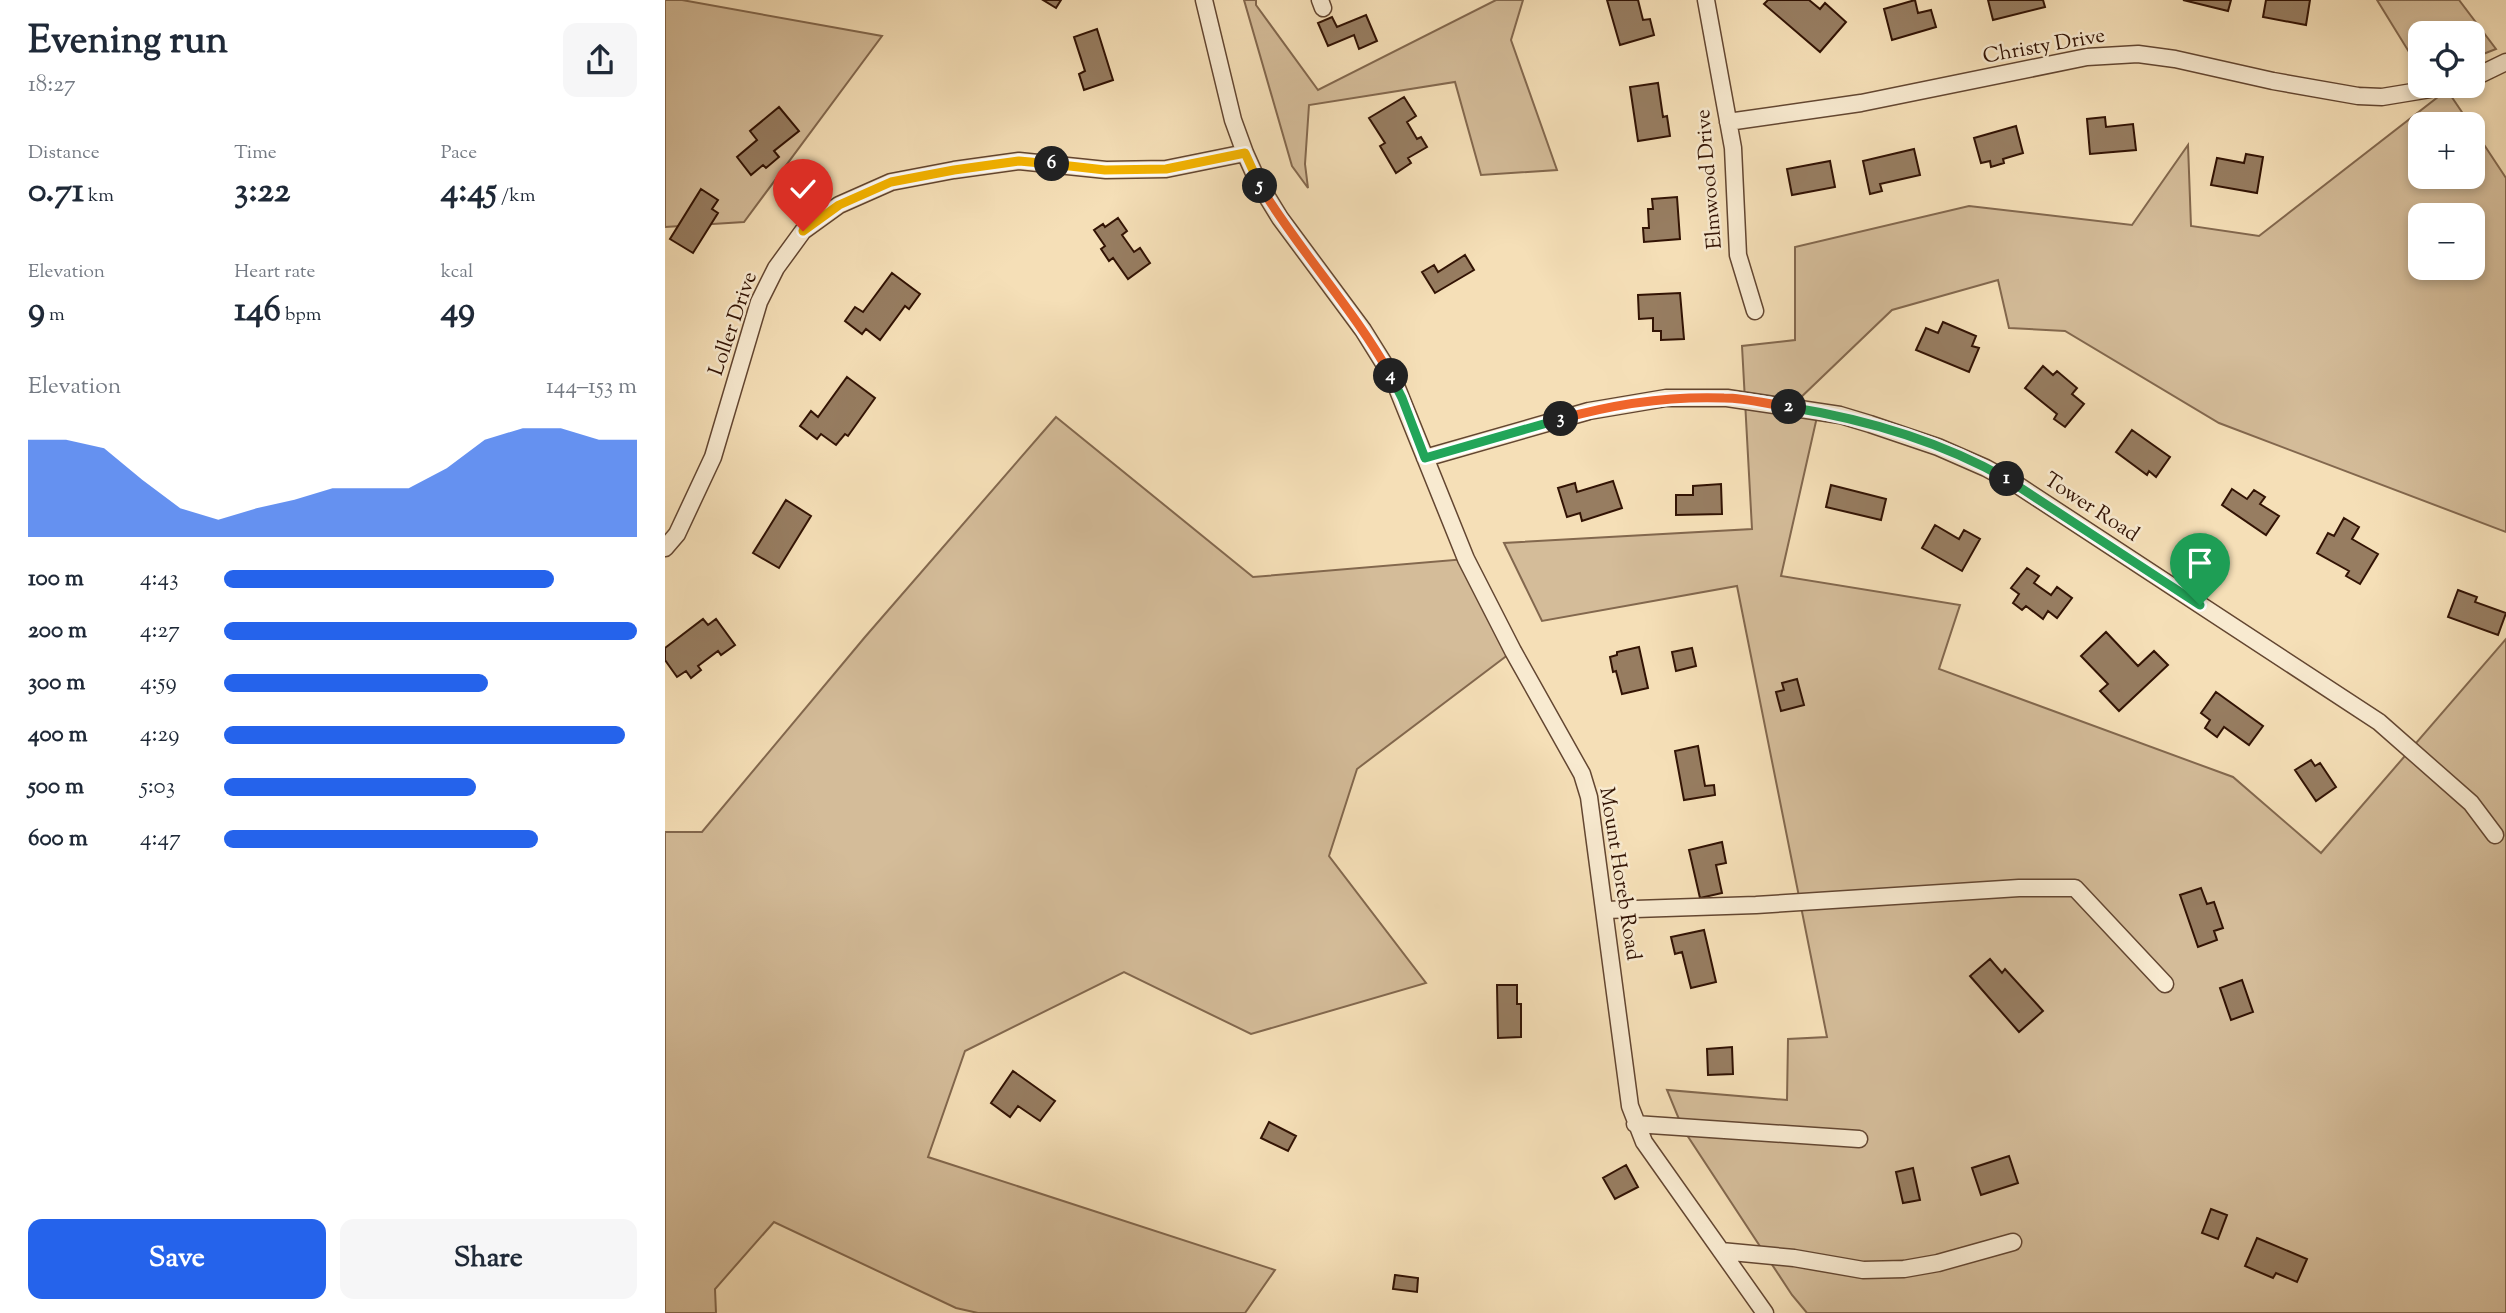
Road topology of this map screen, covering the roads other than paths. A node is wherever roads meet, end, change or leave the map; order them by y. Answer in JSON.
{"nodes":[{"id":1,"x":1204,"y":0,"type":"edge"},
{"id":2,"x":1706,"y":0,"type":"edge"},
{"id":3,"x":2506,"y":62,"type":"edge"},
{"id":4,"x":2485,"y":72,"type":"edge"},
{"id":5,"x":2408,"y":94,"type":"edge"},
{"id":6,"x":1728,"y":122,"type":"junction"},
{"id":7,"x":1245,"y":153,"type":"junction"},
{"id":8,"x":1755,"y":311,"type":"dead end"},
{"id":9,"x":1425,"y":458,"type":"junction"},
{"id":10,"x":665,"y":548,"type":"edge"},
{"id":11,"x":2495,"y":835,"type":"dead end"},
{"id":12,"x":1605,"y":911,"type":"junction"},
{"id":13,"x":2165,"y":984,"type":"dead end"},
{"id":14,"x":1635,"y":1124,"type":"junction"},
{"id":15,"x":1859,"y":1139,"type":"dead end"},
{"id":16,"x":2013,"y":1242,"type":"dead end"},
{"id":17,"x":1721,"y":1251,"type":"junction"},
{"id":18,"x":1765,"y":1313,"type":"edge"}],
"edges":[{"from":1,"to":7,"type":"street","name":"Mount Horeb Road"},
{"from":2,"to":6,"type":"street","name":"Elmwood Drive"},
{"from":3,"to":4,"type":"street"},
{"from":5,"to":6,"type":"street","name":"Christy Drive"},
{"from":6,"to":8,"type":"street","name":"Elmwood Drive"},
{"from":7,"to":9,"type":"street","name":"Mount Horeb Road"},
{"from":7,"to":10,"type":"street","name":"Loller Drive"},
{"from":9,"to":11,"type":"street","name":"Tower Road"},
{"from":9,"to":12,"type":"street","name":"Mount Horeb Road"},
{"from":12,"to":13,"type":"street"},
{"from":12,"to":14,"type":"street","name":"Mount Horeb Road"},
{"from":14,"to":15,"type":"street"},
{"from":14,"to":17,"type":"street","name":"Mount Horeb Road"},
{"from":16,"to":17,"type":"street"},
{"from":17,"to":18,"type":"street","name":"Mount Horeb Road"}]}
